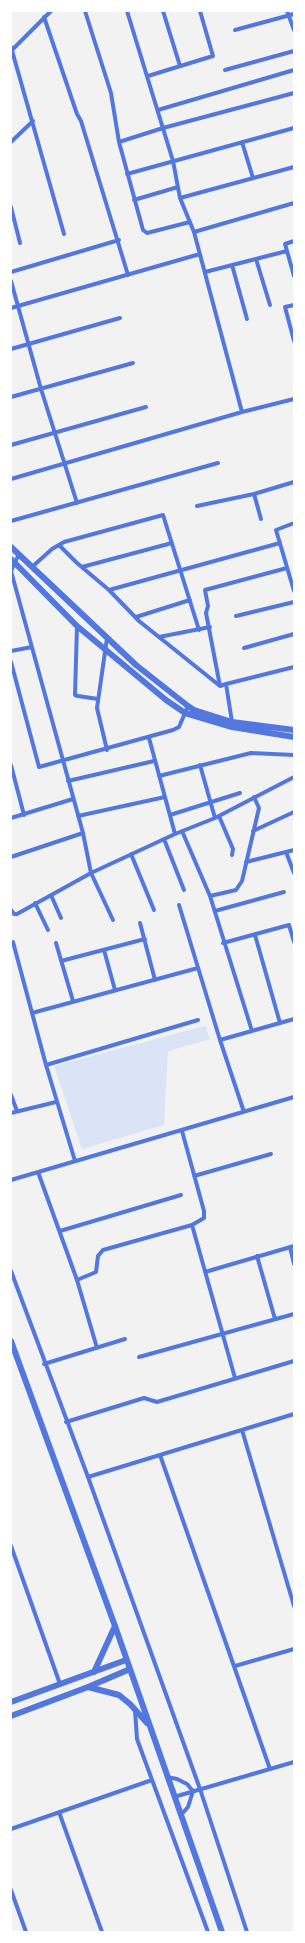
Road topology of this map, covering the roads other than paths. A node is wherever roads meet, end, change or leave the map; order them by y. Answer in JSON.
{"nodes":[{"id":1,"x":51,"y":11,"type":"edge"},
{"id":2,"x":85,"y":11,"type":"edge"},
{"id":3,"x":128,"y":11,"type":"edge"},
{"id":4,"x":163,"y":11,"type":"edge"},
{"id":5,"x":200,"y":11,"type":"edge"},
{"id":6,"x":288,"y":13,"type":"edge"},
{"id":7,"x":294,"y":14,"type":"edge"},
{"id":8,"x":44,"y":17,"type":"junction"},
{"id":9,"x":235,"y":30,"type":"dead end"},
{"id":10,"x":294,"y":30,"type":"edge"},
{"id":11,"x":11,"y":50,"type":"edge"},
{"id":12,"x":294,"y":51,"type":"edge"},
{"id":13,"x":180,"y":66,"type":"junction"},
{"id":14,"x":225,"y":70,"type":"dead end"},
{"id":15,"x":294,"y":70,"type":"edge"},
{"id":16,"x":148,"y":76,"type":"junction"},
{"id":17,"x":294,"y":93,"type":"edge"},
{"id":18,"x":158,"y":110,"type":"junction"},
{"id":19,"x":33,"y":121,"type":"junction"},
{"id":20,"x":163,"y":128,"type":"junction"},
{"id":21,"x":294,"y":128,"type":"edge"},
{"id":22,"x":11,"y":142,"type":"edge"},
{"id":23,"x":119,"y":142,"type":"junction"},
{"id":24,"x":242,"y":142,"type":"junction"},
{"id":25,"x":173,"y":162,"type":"junction"},
{"id":26,"x":294,"y":167,"type":"edge"},
{"id":27,"x":128,"y":174,"type":"junction"},
{"id":28,"x":253,"y":178,"type":"junction"},
{"id":29,"x":178,"y":187,"type":"junction"},
{"id":30,"x":180,"y":198,"type":"junction"},
{"id":31,"x":134,"y":200,"type":"junction"},
{"id":32,"x":294,"y":203,"type":"edge"},
{"id":33,"x":11,"y":207,"type":"edge"},
{"id":34,"x":190,"y":222,"type":"junction"},
{"id":35,"x":194,"y":232,"type":"junction"},
{"id":36,"x":64,"y":234,"type":"dead end"},
{"id":37,"x":119,"y":240,"type":"junction"},
{"id":38,"x":294,"y":241,"type":"edge"},
{"id":39,"x":20,"y":243,"type":"dead end"},
{"id":40,"x":287,"y":251,"type":"junction"},
{"id":41,"x":200,"y":254,"type":"junction"},
{"id":42,"x":256,"y":259,"type":"junction"},
{"id":43,"x":232,"y":265,"type":"junction"},
{"id":44,"x":11,"y":272,"type":"edge"},
{"id":45,"x":205,"y":272,"type":"junction"},
{"id":46,"x":128,"y":275,"type":"junction"},
{"id":47,"x":294,"y":276,"type":"edge"},
{"id":48,"x":11,"y":281,"type":"edge"},
{"id":49,"x":270,"y":305,"type":"dead end"},
{"id":50,"x":294,"y":305,"type":"edge"},
{"id":51,"x":17,"y":306,"type":"junction"},
{"id":52,"x":11,"y":308,"type":"edge"},
{"id":53,"x":120,"y":318,"type":"dead end"},
{"id":54,"x":247,"y":319,"type":"dead end"},
{"id":55,"x":293,"y":332,"type":"edge"},
{"id":56,"x":294,"y":341,"type":"edge"},
{"id":57,"x":28,"y":344,"type":"junction"},
{"id":58,"x":11,"y":349,"type":"edge"},
{"id":59,"x":133,"y":363,"type":"dead end"},
{"id":60,"x":41,"y":389,"type":"junction"},
{"id":61,"x":11,"y":397,"type":"edge"},
{"id":62,"x":294,"y":399,"type":"edge"},
{"id":63,"x":146,"y":407,"type":"dead end"},
{"id":64,"x":242,"y":412,"type":"junction"},
{"id":65,"x":56,"y":432,"type":"junction"},
{"id":66,"x":11,"y":445,"type":"edge"},
{"id":67,"x":218,"y":463,"type":"dead end"},
{"id":68,"x":65,"y":464,"type":"junction"},
{"id":69,"x":11,"y":479,"type":"edge"},
{"id":70,"x":294,"y":482,"type":"edge"},
{"id":71,"x":254,"y":494,"type":"junction"},
{"id":72,"x":77,"y":503,"type":"junction"},
{"id":73,"x":197,"y":506,"type":"dead end"},
{"id":74,"x":261,"y":519,"type":"dead end"},
{"id":75,"x":11,"y":521,"type":"edge"},
{"id":76,"x":294,"y":523,"type":"edge"},
{"id":77,"x":280,"y":542,"type":"junction"},
{"id":78,"x":172,"y":543,"type":"junction"},
{"id":79,"x":59,"y":544,"type":"junction"},
{"id":80,"x":11,"y":547,"type":"edge"},
{"id":81,"x":19,"y":554,"type":"junction"},
{"id":82,"x":13,"y":560,"type":"edge"},
{"id":83,"x":32,"y":567,"type":"junction"},
{"id":84,"x":82,"y":567,"type":"junction"},
{"id":85,"x":288,"y":568,"type":"junction"},
{"id":86,"x":181,"y":570,"type":"junction"},
{"id":87,"x":11,"y":571,"type":"edge"},
{"id":88,"x":293,"y":580,"type":"edge"},
{"id":89,"x":109,"y":590,"type":"junction"},
{"id":90,"x":294,"y":591,"type":"edge"},
{"id":91,"x":190,"y":600,"type":"junction"},
{"id":92,"x":294,"y":602,"type":"edge"},
{"id":93,"x":236,"y":616,"type":"dead end"},
{"id":94,"x":136,"y":617,"type":"junction"},
{"id":95,"x":77,"y":626,"type":"junction"},
{"id":96,"x":210,"y":627,"type":"junction"},
{"id":97,"x":199,"y":630,"type":"junction"},
{"id":98,"x":294,"y":634,"type":"edge"},
{"id":99,"x":159,"y":637,"type":"junction"},
{"id":100,"x":107,"y":638,"type":"junction"},
{"id":101,"x":32,"y":647,"type":"junction"},
{"id":102,"x":244,"y":648,"type":"dead end"},
{"id":103,"x":105,"y":649,"type":"junction"},
{"id":104,"x":11,"y":651,"type":"edge"},
{"id":105,"x":11,"y":662,"type":"edge"},
{"id":106,"x":294,"y":667,"type":"edge"},
{"id":107,"x":12,"y":668,"type":"edge"},
{"id":108,"x":226,"y":684,"type":"junction"},
{"id":109,"x":220,"y":686,"type":"junction"},
{"id":110,"x":98,"y":699,"type":"junction"},
{"id":111,"x":188,"y":706,"type":"junction"},
{"id":112,"x":185,"y":713,"type":"junction"},
{"id":113,"x":232,"y":722,"type":"junction"},
{"id":114,"x":294,"y":730,"type":"edge"},
{"id":115,"x":294,"y":737,"type":"edge"},
{"id":116,"x":149,"y":738,"type":"junction"},
{"id":117,"x":107,"y":750,"type":"junction"},
{"id":118,"x":294,"y":755,"type":"edge"},
{"id":119,"x":63,"y":761,"type":"junction"},
{"id":120,"x":154,"y":761,"type":"junction"},
{"id":121,"x":11,"y":765,"type":"edge"},
{"id":122,"x":200,"y":765,"type":"junction"},
{"id":123,"x":159,"y":776,"type":"junction"},
{"id":124,"x":294,"y":777,"type":"edge"},
{"id":125,"x":68,"y":781,"type":"junction"},
{"id":126,"x":240,"y":793,"type":"dead end"},
{"id":127,"x":166,"y":797,"type":"junction"},
{"id":128,"x":254,"y":797,"type":"junction"},
{"id":129,"x":73,"y":799,"type":"junction"},
{"id":130,"x":211,"y":802,"type":"junction"},
{"id":131,"x":294,"y":812,"type":"edge"},
{"id":132,"x":24,"y":815,"type":"junction"},
{"id":133,"x":170,"y":815,"type":"junction"},
{"id":134,"x":78,"y":816,"type":"junction"},
{"id":135,"x":217,"y":817,"type":"junction"},
{"id":136,"x":11,"y":818,"type":"edge"},
{"id":137,"x":182,"y":831,"type":"junction"},
{"id":138,"x":253,"y":831,"type":"junction"},
{"id":139,"x":83,"y":833,"type":"junction"},
{"id":140,"x":175,"y":834,"type":"junction"},
{"id":141,"x":164,"y":839,"type":"junction"},
{"id":142,"x":294,"y":850,"type":"edge"},
{"id":143,"x":286,"y":852,"type":"junction"},
{"id":144,"x":130,"y":854,"type":"junction"},
{"id":145,"x":232,"y":855,"type":"dead end"},
{"id":146,"x":11,"y":857,"type":"edge"},
{"id":147,"x":246,"y":862,"type":"junction"},
{"id":148,"x":91,"y":873,"type":"junction"},
{"id":149,"x":294,"y":873,"type":"edge"},
{"id":150,"x":184,"y":890,"type":"dead end"},
{"id":151,"x":284,"y":892,"type":"dead end"},
{"id":152,"x":51,"y":895,"type":"junction"},
{"id":153,"x":210,"y":896,"type":"junction"},
{"id":154,"x":36,"y":903,"type":"junction"},
{"id":155,"x":179,"y":905,"type":"dead end"},
{"id":156,"x":11,"y":910,"type":"edge"},
{"id":157,"x":154,"y":910,"type":"dead end"},
{"id":158,"x":215,"y":911,"type":"junction"},
{"id":159,"x":61,"y":918,"type":"dead end"},
{"id":160,"x":113,"y":920,"type":"dead end"},
{"id":161,"x":140,"y":923,"type":"dead end"},
{"id":162,"x":48,"y":930,"type":"dead end"},
{"id":163,"x":255,"y":935,"type":"junction"},
{"id":164,"x":145,"y":939,"type":"junction"},
{"id":165,"x":294,"y":942,"type":"edge"},
{"id":166,"x":11,"y":943,"type":"edge"},
{"id":167,"x":56,"y":943,"type":"dead end"},
{"id":168,"x":224,"y":943,"type":"junction"},
{"id":169,"x":104,"y":950,"type":"junction"},
{"id":170,"x":61,"y":961,"type":"junction"},
{"id":171,"x":198,"y":968,"type":"junction"},
{"id":172,"x":155,"y":980,"type":"junction"},
{"id":173,"x":115,"y":990,"type":"junction"},
{"id":174,"x":73,"y":1001,"type":"junction"},
{"id":175,"x":32,"y":1013,"type":"junction"},
{"id":176,"x":294,"y":1019,"type":"edge"},
{"id":177,"x":198,"y":1020,"type":"dead end"},
{"id":178,"x":280,"y":1023,"type":"junction"},
{"id":179,"x":252,"y":1031,"type":"junction"},
{"id":180,"x":220,"y":1040,"type":"junction"},
{"id":181,"x":46,"y":1065,"type":"junction"},
{"id":182,"x":11,"y":1094,"type":"edge"},
{"id":183,"x":294,"y":1097,"type":"edge"},
{"id":184,"x":56,"y":1102,"type":"junction"},
{"id":185,"x":17,"y":1112,"type":"junction"},
{"id":186,"x":244,"y":1112,"type":"junction"},
{"id":187,"x":11,"y":1113,"type":"edge"},
{"id":188,"x":182,"y":1131,"type":"junction"},
{"id":189,"x":270,"y":1154,"type":"dead end"},
{"id":190,"x":75,"y":1160,"type":"junction"},
{"id":191,"x":38,"y":1172,"type":"junction"},
{"id":192,"x":194,"y":1176,"type":"junction"},
{"id":193,"x":11,"y":1180,"type":"edge"},
{"id":194,"x":181,"y":1195,"type":"dead end"},
{"id":195,"x":192,"y":1225,"type":"junction"},
{"id":196,"x":60,"y":1231,"type":"junction"},
{"id":197,"x":292,"y":1246,"type":"edge"},
{"id":198,"x":257,"y":1256,"type":"junction"},
{"id":199,"x":294,"y":1264,"type":"edge"},
{"id":200,"x":11,"y":1271,"type":"edge"},
{"id":201,"x":205,"y":1272,"type":"junction"},
{"id":202,"x":77,"y":1280,"type":"junction"},
{"id":203,"x":294,"y":1314,"type":"edge"},
{"id":204,"x":275,"y":1319,"type":"junction"},
{"id":205,"x":222,"y":1333,"type":"junction"},
{"id":206,"x":125,"y":1339,"type":"dead end"},
{"id":207,"x":11,"y":1341,"type":"edge"},
{"id":208,"x":97,"y":1348,"type":"junction"},
{"id":209,"x":139,"y":1357,"type":"dead end"},
{"id":210,"x":294,"y":1361,"type":"edge"},
{"id":211,"x":44,"y":1364,"type":"junction"},
{"id":212,"x":235,"y":1378,"type":"junction"},
{"id":213,"x":294,"y":1414,"type":"edge"},
{"id":214,"x":66,"y":1422,"type":"junction"},
{"id":215,"x":242,"y":1430,"type":"junction"},
{"id":216,"x":160,"y":1455,"type":"junction"},
{"id":217,"x":88,"y":1477,"type":"junction"},
{"id":218,"x":11,"y":1546,"type":"edge"},
{"id":219,"x":294,"y":1606,"type":"edge"},
{"id":220,"x":115,"y":1626,"type":"junction"},
{"id":221,"x":294,"y":1649,"type":"edge"},
{"id":222,"x":126,"y":1660,"type":"junction"},
{"id":223,"x":235,"y":1666,"type":"junction"},
{"id":224,"x":130,"y":1669,"type":"junction"},
{"id":225,"x":94,"y":1672,"type":"junction"},
{"id":226,"x":60,"y":1684,"type":"junction"},
{"id":227,"x":88,"y":1687,"type":"junction"},
{"id":228,"x":11,"y":1702,"type":"edge"},
{"id":229,"x":135,"y":1710,"type":"junction"},
{"id":230,"x":11,"y":1716,"type":"edge"},
{"id":231,"x":150,"y":1726,"type":"junction"},
{"id":232,"x":294,"y":1762,"type":"edge"},
{"id":233,"x":270,"y":1769,"type":"junction"},
{"id":234,"x":167,"y":1777,"type":"junction"},
{"id":235,"x":152,"y":1780,"type":"junction"},
{"id":236,"x":200,"y":1789,"type":"junction"},
{"id":237,"x":193,"y":1791,"type":"junction"},
{"id":238,"x":174,"y":1797,"type":"junction"},
{"id":239,"x":59,"y":1812,"type":"junction"},
{"id":240,"x":180,"y":1815,"type":"junction"},
{"id":241,"x":11,"y":1829,"type":"edge"},
{"id":242,"x":11,"y":1890,"type":"edge"},
{"id":243,"x":26,"y":1932,"type":"edge"},
{"id":244,"x":102,"y":1932,"type":"edge"},
{"id":245,"x":208,"y":1932,"type":"edge"},
{"id":246,"x":222,"y":1932,"type":"edge"},
{"id":247,"x":247,"y":1932,"type":"edge"}],
"edges":[{"from":1,"to":8,"type":"street"},
{"from":2,"to":23,"type":"street"},
{"from":3,"to":16,"type":"street"},
{"from":4,"to":13,"type":"street"},
{"from":5,"to":13,"type":"street"},
{"from":6,"to":7,"type":"street"},
{"from":6,"to":9,"type":"street"},
{"from":6,"to":10,"type":"street"},
{"from":8,"to":11,"type":"street"},
{"from":8,"to":37,"type":"street"},
{"from":11,"to":19,"type":"street"},
{"from":12,"to":14,"type":"street"},
{"from":13,"to":16,"type":"street"},
{"from":15,"to":18,"type":"street"},
{"from":16,"to":18,"type":"street"},
{"from":17,"to":20,"type":"street"},
{"from":18,"to":20,"type":"street"},
{"from":19,"to":22,"type":"street"},
{"from":19,"to":36,"type":"street"},
{"from":20,"to":23,"type":"street"},
{"from":20,"to":25,"type":"street"},
{"from":21,"to":24,"type":"street"},
{"from":23,"to":27,"type":"street"},
{"from":24,"to":25,"type":"street"},
{"from":24,"to":28,"type":"street"},
{"from":25,"to":27,"type":"street"},
{"from":25,"to":29,"type":"street"},
{"from":26,"to":28,"type":"street"},
{"from":27,"to":31,"type":"street"},
{"from":28,"to":30,"type":"street"},
{"from":29,"to":30,"type":"street"},
{"from":29,"to":31,"type":"street"},
{"from":30,"to":34,"type":"street"},
{"from":31,"to":34,"type":"street"},
{"from":32,"to":35,"type":"street"},
{"from":33,"to":39,"type":"street"},
{"from":34,"to":35,"type":"street"},
{"from":35,"to":41,"type":"street"},
{"from":37,"to":44,"type":"street"},
{"from":37,"to":46,"type":"street"},
{"from":38,"to":40,"type":"street"},
{"from":40,"to":42,"type":"street"},
{"from":40,"to":47,"type":"street"},
{"from":41,"to":45,"type":"street"},
{"from":41,"to":46,"type":"street"},
{"from":42,"to":43,"type":"street"},
{"from":42,"to":49,"type":"street"},
{"from":43,"to":45,"type":"street"},
{"from":43,"to":54,"type":"street"},
{"from":45,"to":64,"type":"street"},
{"from":46,"to":51,"type":"street"},
{"from":48,"to":51,"type":"street"},
{"from":50,"to":55,"type":"street"},
{"from":51,"to":52,"type":"street"},
{"from":51,"to":57,"type":"street"},
{"from":53,"to":57,"type":"street"},
{"from":55,"to":56,"type":"street"},
{"from":57,"to":58,"type":"street"},
{"from":57,"to":60,"type":"street"},
{"from":59,"to":60,"type":"street"},
{"from":60,"to":61,"type":"street"},
{"from":60,"to":65,"type":"street"},
{"from":62,"to":64,"type":"street"},
{"from":63,"to":65,"type":"street"},
{"from":64,"to":68,"type":"street"},
{"from":65,"to":66,"type":"street"},
{"from":65,"to":68,"type":"street"},
{"from":67,"to":72,"type":"street"},
{"from":68,"to":69,"type":"street"},
{"from":68,"to":72,"type":"street"},
{"from":70,"to":71,"type":"street"},
{"from":71,"to":73,"type":"street"},
{"from":71,"to":74,"type":"street"},
{"from":72,"to":75,"type":"street"},
{"from":76,"to":77,"type":"street"},
{"from":77,"to":85,"type":"street"},
{"from":77,"to":86,"type":"street"},
{"from":78,"to":79,"type":"street"},
{"from":78,"to":84,"type":"street"},
{"from":78,"to":86,"type":"street"},
{"from":79,"to":83,"type":"street"},
{"from":79,"to":84,"type":"street"},
{"from":80,"to":81,"type":"street"},
{"from":81,"to":82,"type":"street"},
{"from":81,"to":83,"type":"street"},
{"from":82,"to":87,"type":"street"},
{"from":82,"to":95,"type":"street"},
{"from":83,"to":100,"type":"street"},
{"from":84,"to":89,"type":"street"},
{"from":85,"to":88,"type":"street"},
{"from":85,"to":96,"type":"street"},
{"from":86,"to":89,"type":"street"},
{"from":86,"to":91,"type":"street"},
{"from":87,"to":101,"type":"street"},
{"from":88,"to":90,"type":"street"},
{"from":89,"to":94,"type":"street"},
{"from":91,"to":94,"type":"street"},
{"from":91,"to":97,"type":"street"},
{"from":92,"to":93,"type":"street"},
{"from":94,"to":99,"type":"street"},
{"from":95,"to":103,"type":"street"},
{"from":95,"to":110,"type":"street"},
{"from":96,"to":97,"type":"street"},
{"from":96,"to":109,"type":"street"},
{"from":97,"to":99,"type":"street"},
{"from":98,"to":102,"type":"street"},
{"from":99,"to":109,"type":"street"},
{"from":100,"to":103,"type":"street"},
{"from":100,"to":111,"type":"street"},
{"from":101,"to":104,"type":"street"},
{"from":101,"to":119,"type":"street"},
{"from":103,"to":110,"type":"street"},
{"from":103,"to":112,"type":"street"},
{"from":105,"to":107,"type":"street"},
{"from":106,"to":108,"type":"street"},
{"from":107,"to":119,"type":"street"},
{"from":108,"to":109,"type":"street"},
{"from":108,"to":113,"type":"street"},
{"from":110,"to":117,"type":"street"},
{"from":111,"to":112,"type":"street"},
{"from":111,"to":113,"type":"street"},
{"from":112,"to":115,"type":"street"},
{"from":112,"to":116,"type":"street"},
{"from":113,"to":114,"type":"street"},
{"from":116,"to":117,"type":"street"},
{"from":116,"to":120,"type":"street"},
{"from":117,"to":119,"type":"street"},
{"from":118,"to":122,"type":"street"},
{"from":119,"to":125,"type":"street"},
{"from":120,"to":123,"type":"street"},
{"from":120,"to":125,"type":"street"},
{"from":121,"to":132,"type":"street"},
{"from":122,"to":123,"type":"street"},
{"from":122,"to":130,"type":"street"},
{"from":123,"to":127,"type":"street"},
{"from":124,"to":128,"type":"street"},
{"from":125,"to":129,"type":"street"},
{"from":126,"to":130,"type":"street"},
{"from":127,"to":133,"type":"street"},
{"from":127,"to":134,"type":"street"},
{"from":128,"to":135,"type":"street"},
{"from":128,"to":138,"type":"street"},
{"from":129,"to":132,"type":"street"},
{"from":129,"to":134,"type":"street"},
{"from":130,"to":133,"type":"street"},
{"from":130,"to":135,"type":"street"},
{"from":131,"to":138,"type":"street"},
{"from":132,"to":136,"type":"street"},
{"from":133,"to":140,"type":"street"},
{"from":134,"to":139,"type":"street"},
{"from":135,"to":137,"type":"street"},
{"from":135,"to":145,"type":"street"},
{"from":137,"to":140,"type":"street"},
{"from":137,"to":153,"type":"street"},
{"from":138,"to":147,"type":"street"},
{"from":139,"to":146,"type":"street"},
{"from":139,"to":148,"type":"street"},
{"from":140,"to":141,"type":"street"},
{"from":141,"to":144,"type":"street"},
{"from":141,"to":150,"type":"street"},
{"from":142,"to":143,"type":"street"},
{"from":143,"to":147,"type":"street"},
{"from":143,"to":149,"type":"street"},
{"from":144,"to":148,"type":"street"},
{"from":144,"to":157,"type":"street"},
{"from":147,"to":153,"type":"street"},
{"from":148,"to":152,"type":"street"},
{"from":148,"to":160,"type":"street"},
{"from":151,"to":158,"type":"street"},
{"from":152,"to":154,"type":"street"},
{"from":152,"to":159,"type":"street"},
{"from":153,"to":158,"type":"street"},
{"from":154,"to":156,"type":"street"},
{"from":154,"to":162,"type":"street"},
{"from":155,"to":171,"type":"street"},
{"from":158,"to":168,"type":"street"},
{"from":161,"to":164,"type":"street"},
{"from":163,"to":165,"type":"street"},
{"from":163,"to":168,"type":"street"},
{"from":163,"to":178,"type":"street"},
{"from":164,"to":169,"type":"street"},
{"from":164,"to":172,"type":"street"},
{"from":166,"to":175,"type":"street"},
{"from":167,"to":170,"type":"street"},
{"from":168,"to":179,"type":"street"},
{"from":169,"to":170,"type":"street"},
{"from":169,"to":173,"type":"street"},
{"from":170,"to":174,"type":"street"},
{"from":171,"to":172,"type":"street"},
{"from":171,"to":180,"type":"street"},
{"from":172,"to":173,"type":"street"},
{"from":173,"to":174,"type":"street"},
{"from":174,"to":175,"type":"street"},
{"from":175,"to":181,"type":"street"},
{"from":176,"to":178,"type":"street"},
{"from":177,"to":181,"type":"street"},
{"from":178,"to":179,"type":"street"},
{"from":179,"to":180,"type":"street"},
{"from":180,"to":186,"type":"street"},
{"from":181,"to":184,"type":"street"},
{"from":182,"to":185,"type":"street"},
{"from":183,"to":186,"type":"street"},
{"from":184,"to":185,"type":"street"},
{"from":184,"to":190,"type":"street"},
{"from":185,"to":187,"type":"street"},
{"from":186,"to":188,"type":"street"},
{"from":188,"to":190,"type":"street"},
{"from":188,"to":192,"type":"street"},
{"from":189,"to":192,"type":"street"},
{"from":190,"to":191,"type":"street"},
{"from":191,"to":193,"type":"street"},
{"from":191,"to":196,"type":"street"},
{"from":192,"to":195,"type":"street"},
{"from":194,"to":196,"type":"street"},
{"from":195,"to":201,"type":"street"},
{"from":195,"to":202,"type":"street"},
{"from":196,"to":202,"type":"street"},
{"from":197,"to":198,"type":"street"},
{"from":197,"to":199,"type":"street"},
{"from":198,"to":201,"type":"street"},
{"from":198,"to":204,"type":"street"},
{"from":200,"to":211,"type":"street"},
{"from":201,"to":205,"type":"street"},
{"from":202,"to":208,"type":"street"},
{"from":203,"to":204,"type":"street"},
{"from":204,"to":205,"type":"street"},
{"from":205,"to":209,"type":"street"},
{"from":205,"to":212,"type":"street"},
{"from":206,"to":208,"type":"street"},
{"from":207,"to":220,"type":"street"},
{"from":208,"to":211,"type":"street"},
{"from":210,"to":212,"type":"street"},
{"from":211,"to":214,"type":"street"},
{"from":212,"to":214,"type":"street"},
{"from":213,"to":215,"type":"street"},
{"from":214,"to":217,"type":"street"},
{"from":215,"to":216,"type":"street"},
{"from":215,"to":219,"type":"street"},
{"from":216,"to":217,"type":"street"},
{"from":216,"to":223,"type":"street"},
{"from":217,"to":236,"type":"street"},
{"from":218,"to":226,"type":"street"},
{"from":220,"to":222,"type":"street"},
{"from":220,"to":225,"type":"street"},
{"from":221,"to":223,"type":"street"},
{"from":222,"to":224,"type":"street"},
{"from":222,"to":225,"type":"street"},
{"from":223,"to":233,"type":"street"},
{"from":224,"to":227,"type":"street"},
{"from":224,"to":231,"type":"street"},
{"from":225,"to":226,"type":"street"},
{"from":226,"to":228,"type":"street"},
{"from":227,"to":229,"type":"street"},
{"from":227,"to":230,"type":"street"},
{"from":229,"to":231,"type":"street"},
{"from":229,"to":235,"type":"street"},
{"from":231,"to":234,"type":"street"},
{"from":232,"to":233,"type":"street"},
{"from":233,"to":236,"type":"street"},
{"from":234,"to":237,"type":"street"},
{"from":234,"to":238,"type":"street"},
{"from":235,"to":239,"type":"street"},
{"from":235,"to":245,"type":"street"},
{"from":236,"to":237,"type":"street"},
{"from":236,"to":247,"type":"street"},
{"from":237,"to":238,"type":"street"},
{"from":237,"to":240,"type":"street"},
{"from":238,"to":240,"type":"street"},
{"from":239,"to":241,"type":"street"},
{"from":239,"to":244,"type":"street"},
{"from":240,"to":246,"type":"street"},
{"from":242,"to":243,"type":"street"}]}
